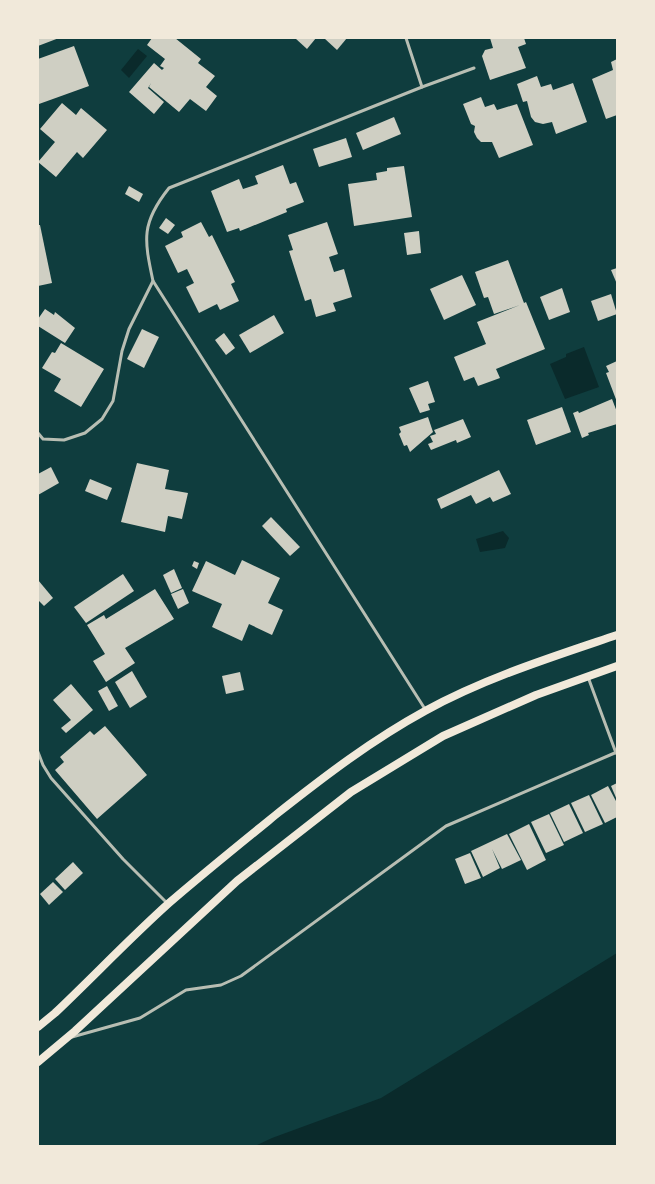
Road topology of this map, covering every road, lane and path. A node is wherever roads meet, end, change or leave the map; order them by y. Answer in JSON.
{"nodes":[{"id":1,"x":406,"y":38,"type":"edge"},
{"id":2,"x":474,"y":68,"type":"dead end"},
{"id":3,"x":422,"y":87,"type":"junction"},
{"id":4,"x":153,"y":280,"type":"junction"},
{"id":5,"x":38,"y":433,"type":"edge"},
{"id":6,"x":617,"y":635,"type":"edge"},
{"id":7,"x":617,"y":666,"type":"edge"},
{"id":8,"x":588,"y":677,"type":"junction"},
{"id":9,"x":426,"y":711,"type":"junction"},
{"id":10,"x":38,"y":752,"type":"edge"},
{"id":11,"x":616,"y":753,"type":"edge"},
{"id":12,"x":168,"y":905,"type":"junction"},
{"id":13,"x":38,"y":1027,"type":"edge"},
{"id":14,"x":66,"y":1039,"type":"junction"},
{"id":15,"x":38,"y":1062,"type":"edge"}],
"edges":[{"from":1,"to":3,"type":"lane"},
{"from":2,"to":3,"type":"lane"},
{"from":3,"to":4,"type":"lane"},
{"from":4,"to":5,"type":"lane"},
{"from":4,"to":9,"type":"lane"},
{"from":6,"to":9,"type":"main road"},
{"from":7,"to":8,"type":"main road"},
{"from":8,"to":11,"type":"lane"},
{"from":8,"to":14,"type":"main road"},
{"from":9,"to":12,"type":"main road"},
{"from":10,"to":12,"type":"lane"},
{"from":11,"to":14,"type":"lane"},
{"from":12,"to":13,"type":"main road"},
{"from":14,"to":15,"type":"main road"}]}
